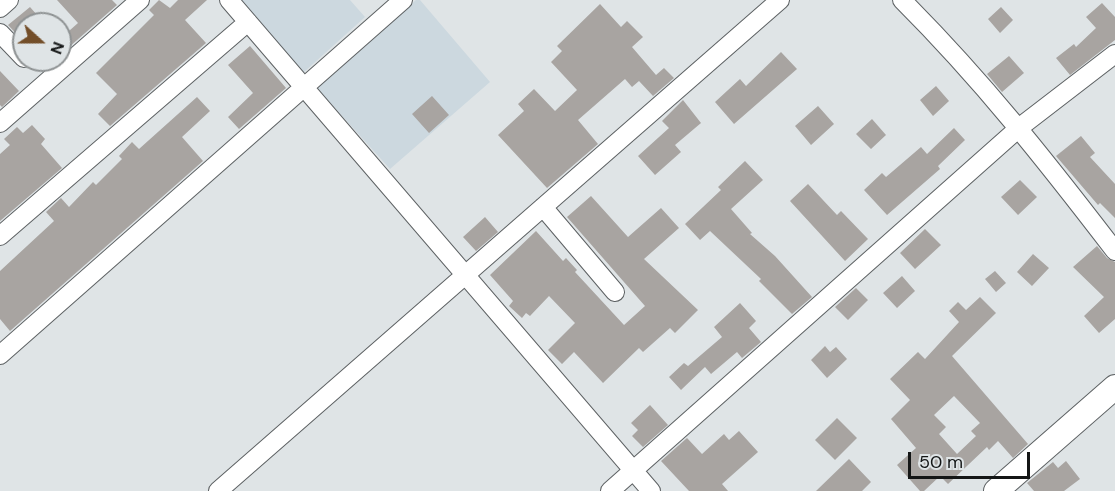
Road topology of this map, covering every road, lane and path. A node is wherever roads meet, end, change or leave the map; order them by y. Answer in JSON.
{"nodes":[{"id":1,"x":9,"y":0,"type":"edge"},
{"id":2,"x":140,"y":0,"type":"edge"},
{"id":3,"x":229,"y":0,"type":"edge"},
{"id":4,"x":403,"y":0,"type":"edge"},
{"id":5,"x":780,"y":0,"type":"edge"},
{"id":6,"x":902,"y":0,"type":"edge"},
{"id":7,"x":0,"y":8,"type":"edge"},
{"id":8,"x":248,"y":22,"type":"junction"},
{"id":9,"x":0,"y":33,"type":"edge"},
{"id":10,"x":12,"y":45,"type":"edge"},
{"id":11,"x":1115,"y":54,"type":"edge"},
{"id":12,"x":37,"y":72,"type":"edge"},
{"id":13,"x":47,"y":82,"type":"junction"},
{"id":14,"x":305,"y":87,"type":"junction"},
{"id":15,"x":0,"y":123,"type":"edge"},
{"id":16,"x":1020,"y":127,"type":"junction"},
{"id":17,"x":543,"y":207,"type":"junction"},
{"id":18,"x":0,"y":236,"type":"edge"},
{"id":19,"x":1115,"y":250,"type":"edge"},
{"id":20,"x":466,"y":274,"type":"junction"},
{"id":21,"x":615,"y":292,"type":"dead end"},
{"id":22,"x":0,"y":355,"type":"edge"},
{"id":23,"x":1115,"y":387,"type":"edge"},
{"id":24,"x":633,"y":471,"type":"junction"},
{"id":25,"x":218,"y":491,"type":"edge"},
{"id":26,"x":610,"y":491,"type":"edge"},
{"id":27,"x":651,"y":491,"type":"edge"},
{"id":28,"x":996,"y":491,"type":"edge"}],
"edges":[{"from":1,"to":7,"type":"street"},
{"from":2,"to":13,"type":"street"},
{"from":3,"to":8,"type":"street"},
{"from":4,"to":14,"type":"street"},
{"from":5,"to":17,"type":"street"},
{"from":6,"to":16,"type":"street"},
{"from":8,"to":14,"type":"street"},
{"from":8,"to":18,"type":"street"},
{"from":9,"to":10,"type":"street"},
{"from":11,"to":16,"type":"street"},
{"from":12,"to":13,"type":"street"},
{"from":13,"to":15,"type":"street"},
{"from":14,"to":20,"type":"street"},
{"from":14,"to":22,"type":"street"},
{"from":16,"to":19,"type":"street"},
{"from":16,"to":24,"type":"street"},
{"from":17,"to":20,"type":"street"},
{"from":17,"to":21,"type":"street"},
{"from":20,"to":24,"type":"street"},
{"from":20,"to":25,"type":"street"},
{"from":23,"to":28,"type":"street"},
{"from":24,"to":26,"type":"street"},
{"from":24,"to":27,"type":"street"}]}
